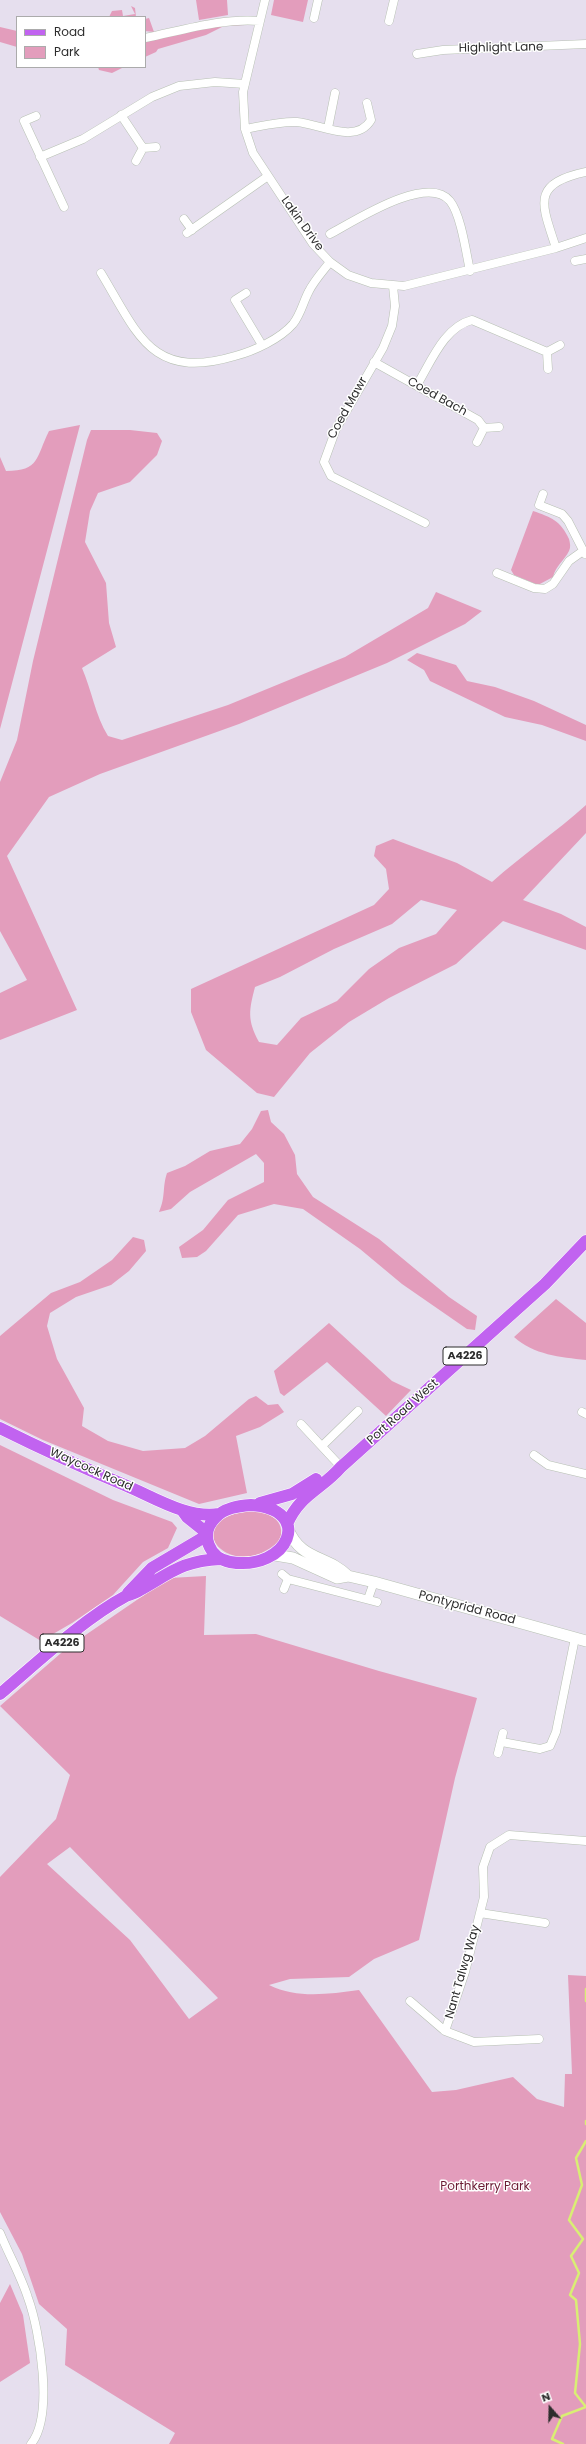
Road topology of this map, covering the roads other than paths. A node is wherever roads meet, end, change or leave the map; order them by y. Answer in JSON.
{"nodes":[{"id":1,"x":265,"y":0,"type":"edge"},
{"id":2,"x":318,"y":0,"type":"edge"},
{"id":3,"x":394,"y":0,"type":"edge"},
{"id":4,"x":314,"y":18,"type":"dead end"},
{"id":5,"x":260,"y":21,"type":"junction"},
{"id":6,"x":389,"y":21,"type":"dead end"},
{"id":7,"x":146,"y":38,"type":"edge"},
{"id":8,"x":586,"y":44,"type":"edge"},
{"id":9,"x":417,"y":54,"type":"dead end"},
{"id":10,"x":245,"y":84,"type":"junction"},
{"id":11,"x":335,"y":93,"type":"dead end"},
{"id":12,"x":367,"y":103,"type":"dead end"},
{"id":13,"x":121,"y":115,"type":"junction"},
{"id":14,"x":36,"y":116,"type":"dead end"},
{"id":15,"x":328,"y":128,"type":"junction"},
{"id":16,"x":245,"y":129,"type":"junction"},
{"id":17,"x":156,"y":147,"type":"dead end"},
{"id":18,"x":143,"y":148,"type":"junction"},
{"id":19,"x":40,"y":157,"type":"junction"},
{"id":20,"x":136,"y":161,"type":"dead end"},
{"id":21,"x":586,"y":172,"type":"edge"},
{"id":22,"x":268,"y":176,"type":"junction"},
{"id":23,"x":64,"y":207,"type":"dead end"},
{"id":24,"x":184,"y":219,"type":"dead end"},
{"id":25,"x":330,"y":234,"type":"dead end"},
{"id":26,"x":586,"y":238,"type":"edge"},
{"id":27,"x":556,"y":248,"type":"junction"},
{"id":28,"x":586,"y":260,"type":"edge"},
{"id":29,"x":575,"y":261,"type":"dead end"},
{"id":30,"x":330,"y":262,"type":"junction"},
{"id":31,"x":470,"y":271,"type":"junction"},
{"id":32,"x":101,"y":273,"type":"dead end"},
{"id":33,"x":393,"y":286,"type":"junction"},
{"id":34,"x":246,"y":293,"type":"dead end"},
{"id":35,"x":262,"y":345,"type":"junction"},
{"id":36,"x":560,"y":345,"type":"dead end"},
{"id":37,"x":547,"y":352,"type":"junction"},
{"id":38,"x":374,"y":362,"type":"junction"},
{"id":39,"x":548,"y":369,"type":"dead end"},
{"id":40,"x":417,"y":385,"type":"junction"},
{"id":41,"x":499,"y":427,"type":"dead end"},
{"id":42,"x":484,"y":428,"type":"junction"},
{"id":43,"x":478,"y":442,"type":"dead end"},
{"id":44,"x":543,"y":494,"type":"dead end"},
{"id":45,"x":425,"y":523,"type":"dead end"},
{"id":46,"x":584,"y":553,"type":"edge"},
{"id":47,"x":498,"y":573,"type":"dead end"},
{"id":48,"x":586,"y":1241,"type":"edge"},
{"id":49,"x":358,"y":1411,"type":"dead end"},
{"id":50,"x":301,"y":1424,"type":"dead end"},
{"id":51,"x":0,"y":1428,"type":"edge"},
{"id":52,"x":322,"y":1446,"type":"junction"},
{"id":53,"x":534,"y":1455,"type":"dead end"},
{"id":54,"x":341,"y":1467,"type":"junction"},
{"id":55,"x":586,"y":1474,"type":"edge"},
{"id":56,"x":251,"y":1505,"type":"junction"},
{"id":57,"x":182,"y":1510,"type":"junction"},
{"id":58,"x":219,"y":1514,"type":"junction"},
{"id":59,"x":287,"y":1527,"type":"junction"},
{"id":60,"x":207,"y":1534,"type":"junction"},
{"id":61,"x":275,"y":1555,"type":"junction"},
{"id":62,"x":221,"y":1559,"type":"junction"},
{"id":63,"x":348,"y":1576,"type":"junction"},
{"id":64,"x":374,"y":1582,"type":"junction"},
{"id":65,"x":284,"y":1589,"type":"dead end"},
{"id":66,"x":126,"y":1596,"type":"junction"},
{"id":67,"x":368,"y":1599,"type":"junction"},
{"id":68,"x":377,"y":1602,"type":"dead end"},
{"id":69,"x":581,"y":1640,"type":"edge"},
{"id":70,"x":0,"y":1694,"type":"edge"},
{"id":71,"x":498,"y":1753,"type":"dead end"},
{"id":72,"x":586,"y":1841,"type":"edge"},
{"id":73,"x":480,"y":1913,"type":"junction"},
{"id":74,"x":545,"y":1923,"type":"dead end"},
{"id":75,"x":410,"y":2001,"type":"dead end"},
{"id":76,"x":445,"y":2032,"type":"junction"},
{"id":77,"x":539,"y":2039,"type":"dead end"},
{"id":78,"x":0,"y":2233,"type":"edge"},
{"id":79,"x":31,"y":2444,"type":"edge"}],
"edges":[{"from":1,"to":5,"type":"street","name":"Lakin Drive"},
{"from":2,"to":4,"type":"street"},
{"from":3,"to":6,"type":"street"},
{"from":5,"to":7,"type":"street"},
{"from":5,"to":10,"type":"street","name":"Lakin Drive"},
{"from":8,"to":9,"type":"street","name":"Highlight Lane"},
{"from":10,"to":13,"type":"street"},
{"from":10,"to":16,"type":"street","name":"Lakin Drive"},
{"from":11,"to":15,"type":"street"},
{"from":12,"to":15,"type":"street"},
{"from":13,"to":18,"type":"street"},
{"from":13,"to":19,"type":"street"},
{"from":14,"to":19,"type":"street"},
{"from":15,"to":16,"type":"street"},
{"from":16,"to":22,"type":"street","name":"Lakin Drive"},
{"from":17,"to":18,"type":"street"},
{"from":18,"to":20,"type":"street"},
{"from":19,"to":23,"type":"street"},
{"from":21,"to":27,"type":"street"},
{"from":22,"to":24,"type":"street"},
{"from":22,"to":30,"type":"street","name":"Lakin Drive"},
{"from":25,"to":31,"type":"street"},
{"from":26,"to":27,"type":"street","name":"Lakin Drive"},
{"from":27,"to":31,"type":"street","name":"Lakin Drive"},
{"from":28,"to":29,"type":"street"},
{"from":30,"to":33,"type":"street","name":"Lakin Drive"},
{"from":30,"to":35,"type":"street"},
{"from":31,"to":33,"type":"street","name":"Lakin Drive"},
{"from":32,"to":35,"type":"street"},
{"from":33,"to":38,"type":"street","name":"Coed Mawr"},
{"from":34,"to":35,"type":"street"},
{"from":36,"to":37,"type":"street"},
{"from":37,"to":39,"type":"street"},
{"from":37,"to":40,"type":"street"},
{"from":38,"to":40,"type":"street","name":"Coed Bach"},
{"from":38,"to":45,"type":"street","name":"Coed Mawr"},
{"from":40,"to":42,"type":"street","name":"Coed Bach"},
{"from":41,"to":42,"type":"street"},
{"from":42,"to":43,"type":"street"},
{"from":44,"to":46,"type":"street"},
{"from":46,"to":47,"type":"street"},
{"from":48,"to":54,"type":"main road","name":"Port Road West","number":"A4226"},
{"from":49,"to":52,"type":"street"},
{"from":50,"to":52,"type":"street"},
{"from":51,"to":57,"type":"main road","name":"Waycock Road"},
{"from":52,"to":54,"type":"street"},
{"from":53,"to":55,"type":"street"},
{"from":54,"to":56,"type":"main road","name":"Port Road West","number":"A4226"},
{"from":54,"to":59,"type":"main road","name":"Port Road West","number":"A4226"},
{"from":56,"to":58,"type":"main road"},
{"from":56,"to":59,"type":"main road"},
{"from":57,"to":58,"type":"main road","name":"Waycock Road"},
{"from":57,"to":60,"type":"main road","name":"Waycock Road"},
{"from":58,"to":60,"type":"main road"},
{"from":59,"to":61,"type":"main road"},
{"from":59,"to":63,"type":"main road","name":"Pontypridd Road"},
{"from":60,"to":62,"type":"main road"},
{"from":60,"to":66,"type":"main road","number":"A4226"},
{"from":61,"to":62,"type":"main road"},
{"from":61,"to":63,"type":"main road","name":"Pontypridd Road"},
{"from":62,"to":66,"type":"main road","number":"A4226"},
{"from":63,"to":64,"type":"main road","name":"Pontypridd Road"},
{"from":64,"to":67,"type":"street"},
{"from":64,"to":69,"type":"main road","name":"Pontypridd Road"},
{"from":65,"to":67,"type":"street"},
{"from":66,"to":70,"type":"main road","number":"A4226"},
{"from":67,"to":68,"type":"street"},
{"from":69,"to":71,"type":"street"},
{"from":72,"to":73,"type":"street","name":"Nant Talwg Way"},
{"from":73,"to":74,"type":"street","name":"Nant Talwg Way"},
{"from":73,"to":76,"type":"street","name":"Nant Talwg Way"},
{"from":75,"to":76,"type":"street","name":"Nant Talwg Way"},
{"from":76,"to":77,"type":"street","name":"Nant Talwg Way"},
{"from":78,"to":79,"type":"street"}]}
